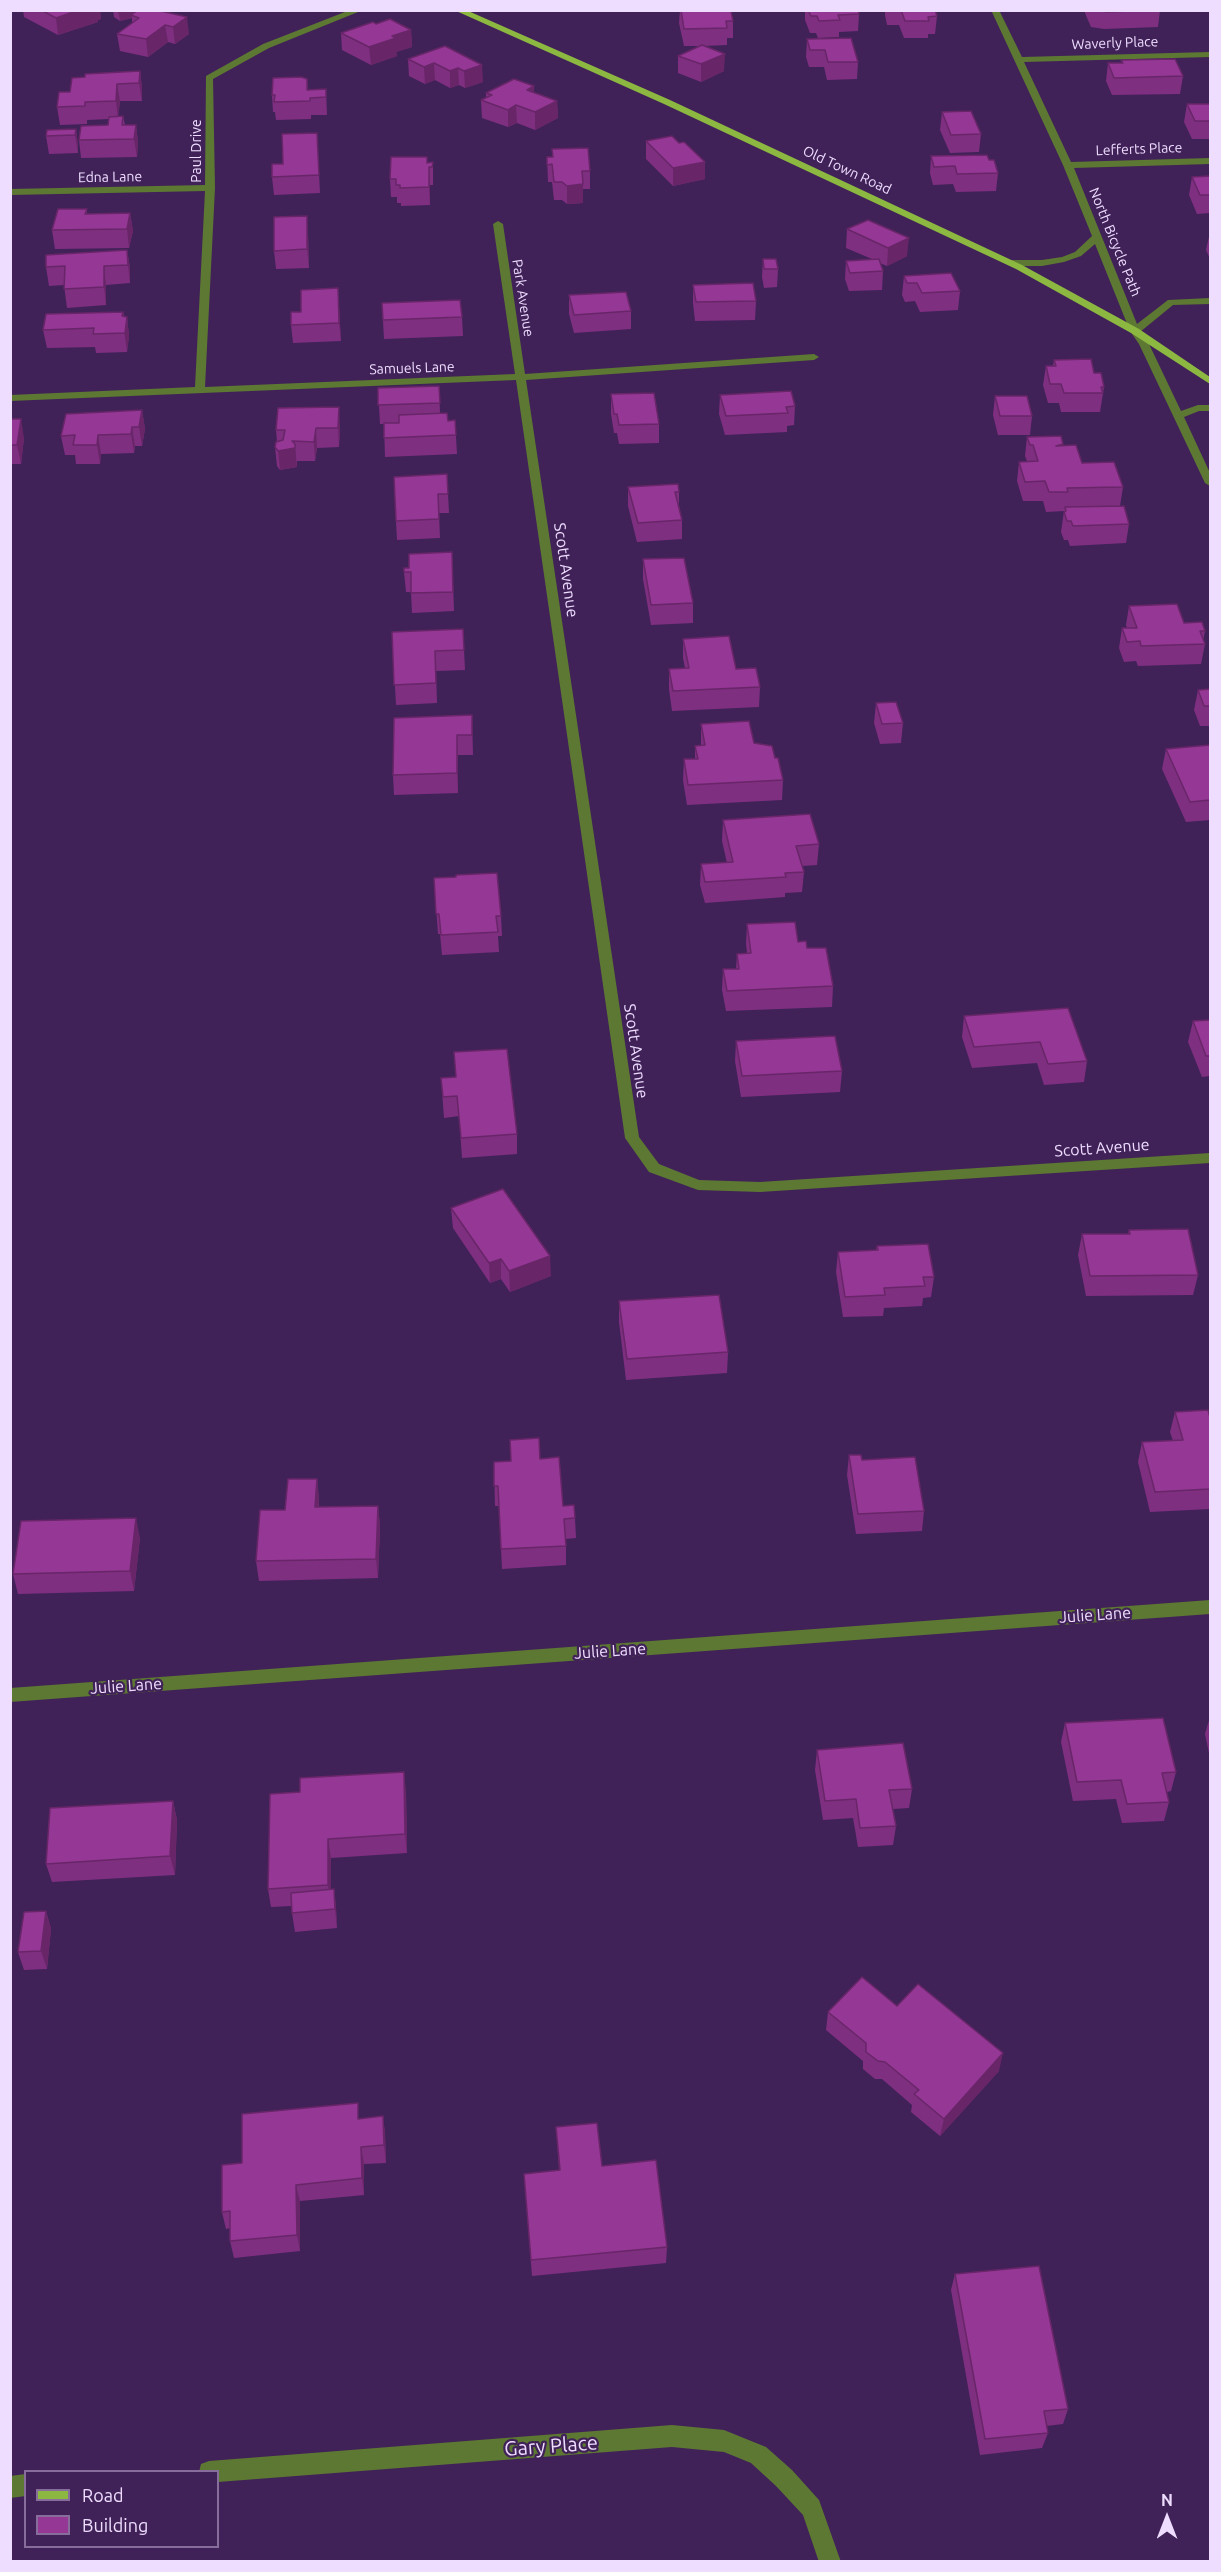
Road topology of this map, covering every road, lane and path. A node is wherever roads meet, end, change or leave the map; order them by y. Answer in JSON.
{"nodes":[{"id":1,"x":359,"y":10,"type":"edge"},
{"id":2,"x":458,"y":10,"type":"edge"},
{"id":3,"x":996,"y":10,"type":"edge"},
{"id":4,"x":1210,"y":54,"type":"edge"},
{"id":5,"x":1021,"y":60,"type":"junction"},
{"id":6,"x":1210,"y":161,"type":"edge"},
{"id":7,"x":1068,"y":165,"type":"junction"},
{"id":8,"x":210,"y":188,"type":"junction"},
{"id":9,"x":10,"y":192,"type":"edge"},
{"id":10,"x":498,"y":224,"type":"dead end"},
{"id":11,"x":1097,"y":237,"type":"junction"},
{"id":12,"x":1012,"y":263,"type":"junction"},
{"id":13,"x":1210,"y":301,"type":"edge"},
{"id":14,"x":1135,"y":331,"type":"junction"},
{"id":15,"x":814,"y":357,"type":"dead end"},
{"id":16,"x":522,"y":377,"type":"junction"},
{"id":17,"x":1210,"y":381,"type":"edge"},
{"id":18,"x":200,"y":389,"type":"junction"},
{"id":19,"x":10,"y":398,"type":"edge"},
{"id":20,"x":1210,"y":408,"type":"edge"},
{"id":21,"x":1178,"y":416,"type":"junction"},
{"id":22,"x":1210,"y":483,"type":"edge"},
{"id":23,"x":1210,"y":1158,"type":"edge"},
{"id":24,"x":1210,"y":1607,"type":"edge"},
{"id":25,"x":10,"y":1695,"type":"edge"},
{"id":26,"x":219,"y":2471,"type":"edge"},
{"id":27,"x":830,"y":2562,"type":"edge"}],
"edges":[{"from":1,"to":8,"type":"street","name":"Paul Drive"},
{"from":2,"to":12,"type":"main road","name":"Old Town Road"},
{"from":3,"to":5,"type":"street","name":"North Bicycle Path"},
{"from":4,"to":5,"type":"street","name":"Waverly Place"},
{"from":5,"to":7,"type":"street","name":"North Bicycle Path"},
{"from":6,"to":7,"type":"street","name":"Lefferts Place"},
{"from":7,"to":11,"type":"street","name":"North Bicycle Path"},
{"from":8,"to":9,"type":"street","name":"Edna Lane"},
{"from":8,"to":18,"type":"street","name":"Paul Drive"},
{"from":10,"to":16,"type":"street","name":"Park Avenue"},
{"from":11,"to":12,"type":"street"},
{"from":11,"to":14,"type":"street","name":"North Bicycle Path"},
{"from":12,"to":14,"type":"main road","name":"Old Town Road"},
{"from":13,"to":14,"type":"street"},
{"from":14,"to":17,"type":"main road","name":"Old Town Road"},
{"from":14,"to":21,"type":"street","name":"North Bicycle Path"},
{"from":15,"to":16,"type":"street","name":"Samuels Lane"},
{"from":16,"to":18,"type":"street","name":"Samuels Lane"},
{"from":16,"to":23,"type":"street","name":"Scott Avenue"},
{"from":18,"to":19,"type":"street","name":"Samuels Lane"},
{"from":20,"to":21,"type":"street"},
{"from":21,"to":22,"type":"street","name":"North Bicycle Path"},
{"from":24,"to":25,"type":"street","name":"Julie Lane"},
{"from":26,"to":27,"type":"street","name":"Gary Place"}]}
